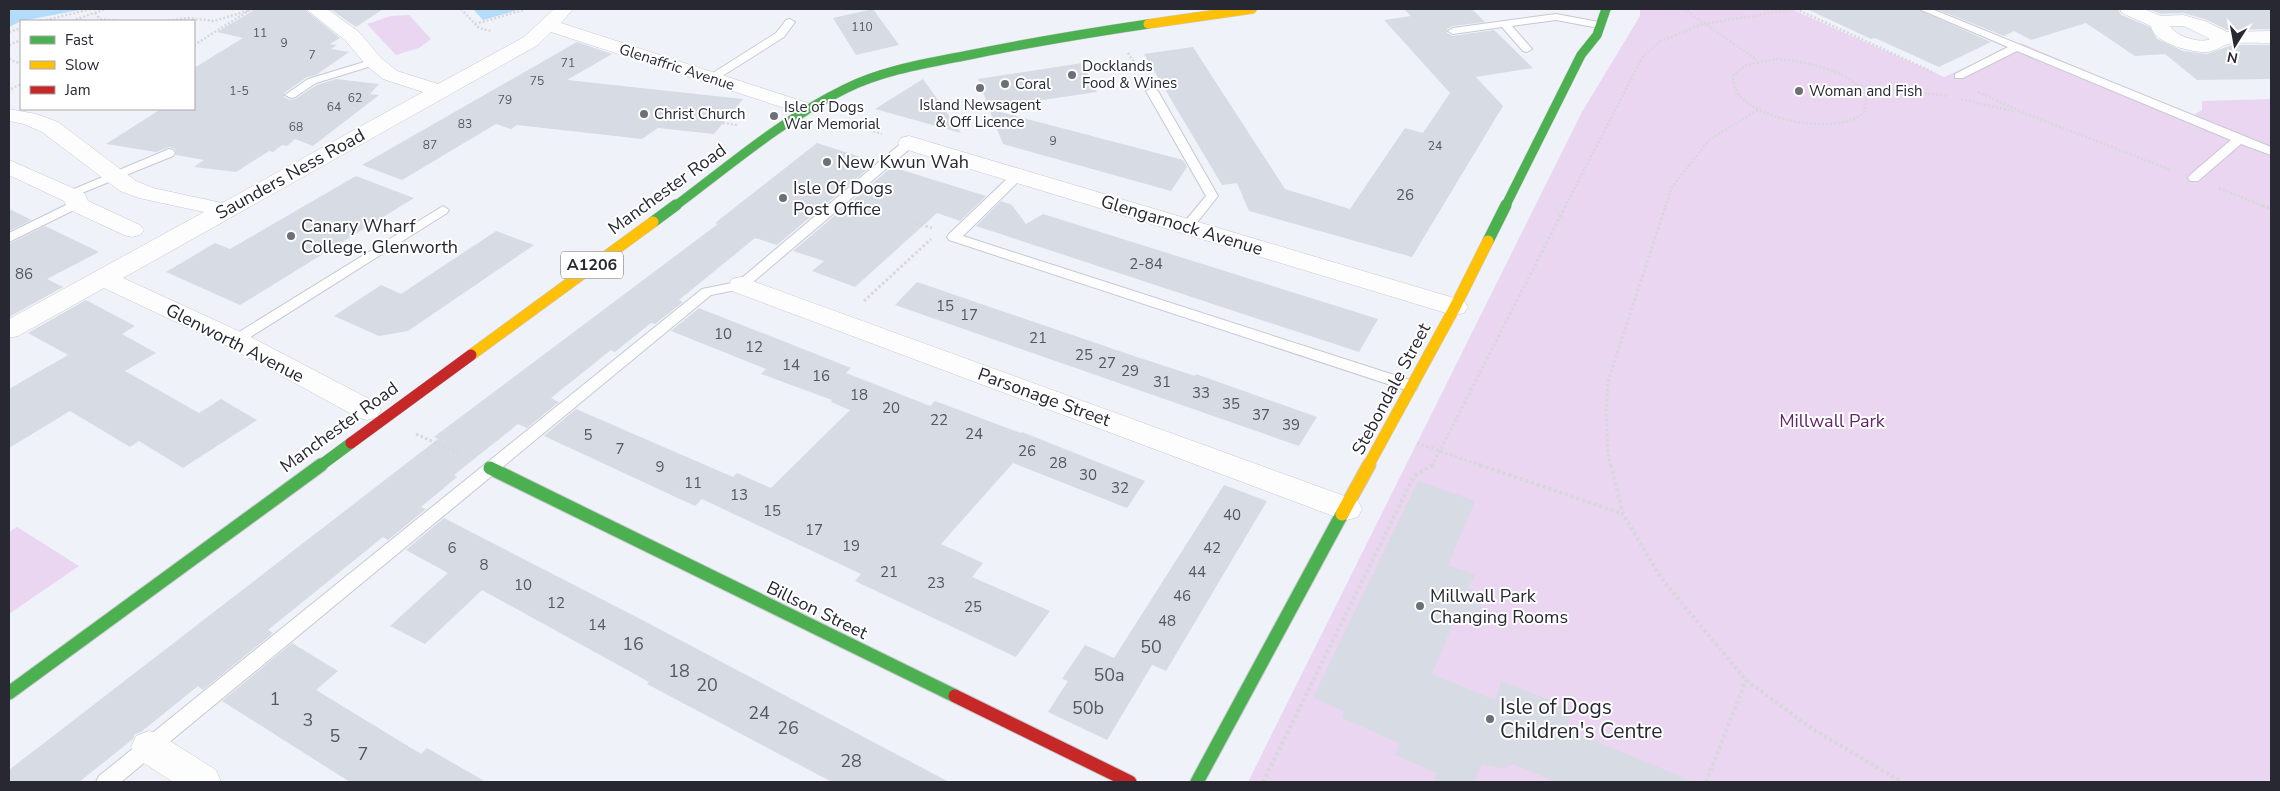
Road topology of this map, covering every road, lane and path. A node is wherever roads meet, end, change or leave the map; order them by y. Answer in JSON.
{"nodes":[{"id":1,"x":91,"y":9,"type":"edge"},
{"id":2,"x":105,"y":9,"type":"edge"},
{"id":3,"x":256,"y":9,"type":"edge"},
{"id":4,"x":315,"y":9,"type":"edge"},
{"id":5,"x":461,"y":9,"type":"edge"},
{"id":6,"x":526,"y":9,"type":"edge"},
{"id":7,"x":564,"y":9,"type":"edge"},
{"id":8,"x":1252,"y":9,"type":"edge"},
{"id":9,"x":1606,"y":9,"type":"edge"},
{"id":10,"x":1684,"y":9,"type":"edge"},
{"id":11,"x":1795,"y":9,"type":"edge"},
{"id":12,"x":1924,"y":9,"type":"edge"},
{"id":13,"x":2130,"y":9,"type":"edge"},
{"id":14,"x":250,"y":10,"type":"edge"},
{"id":15,"x":95,"y":13,"type":"junction"},
{"id":16,"x":46,"y":20,"type":"edge"},
{"id":17,"x":75,"y":20,"type":"edge"},
{"id":18,"x":109,"y":20,"type":"edge"},
{"id":19,"x":175,"y":20,"type":"edge"},
{"id":20,"x":790,"y":22,"type":"dead end"},
{"id":21,"x":1506,"y":24,"type":"junction"},
{"id":22,"x":1703,"y":24,"type":"junction"},
{"id":23,"x":548,"y":25,"type":"junction"},
{"id":24,"x":1599,"y":25,"type":"junction"},
{"id":25,"x":1453,"y":31,"type":"dead end"},
{"id":26,"x":2271,"y":37,"type":"edge"},
{"id":27,"x":195,"y":44,"type":"edge"},
{"id":28,"x":2015,"y":48,"type":"junction"},
{"id":29,"x":1527,"y":49,"type":"dead end"},
{"id":30,"x":1127,"y":51,"type":"dead end"},
{"id":31,"x":1757,"y":60,"type":"junction"},
{"id":32,"x":374,"y":62,"type":"junction"},
{"id":33,"x":1942,"y":76,"type":"dead end"},
{"id":34,"x":1959,"y":76,"type":"dead end"},
{"id":35,"x":712,"y":78,"type":"junction"},
{"id":36,"x":1857,"y":85,"type":"junction"},
{"id":37,"x":439,"y":91,"type":"junction"},
{"id":38,"x":1152,"y":91,"type":"joint"},
{"id":39,"x":1975,"y":91,"type":"dead end"},
{"id":40,"x":292,"y":96,"type":"dead end"},
{"id":41,"x":1949,"y":97,"type":"dead end"},
{"id":42,"x":1958,"y":98,"type":"dead end"},
{"id":43,"x":807,"y":109,"type":"junction"},
{"id":44,"x":1759,"y":109,"type":"junction"},
{"id":45,"x":2024,"y":114,"type":"junction"},
{"id":46,"x":9,"y":115,"type":"edge"},
{"id":47,"x":723,"y":123,"type":"dead end"},
{"id":48,"x":743,"y":125,"type":"dead end"},
{"id":49,"x":2239,"y":139,"type":"junction"},
{"id":50,"x":909,"y":143,"type":"junction"},
{"id":51,"x":2271,"y":151,"type":"edge"},
{"id":52,"x":169,"y":153,"type":"dead end"},
{"id":53,"x":9,"y":167,"type":"edge"},
{"id":54,"x":114,"y":175,"type":"junction"},
{"id":55,"x":1017,"y":176,"type":"junction"},
{"id":56,"x":2194,"y":178,"type":"junction"},
{"id":57,"x":72,"y":199,"type":"junction"},
{"id":58,"x":2271,"y":209,"type":"edge"},
{"id":59,"x":224,"y":210,"type":"junction"},
{"id":60,"x":443,"y":210,"type":"dead end"},
{"id":61,"x":911,"y":222,"type":"dead end"},
{"id":62,"x":1188,"y":226,"type":"junction"},
{"id":63,"x":132,"y":230,"type":"dead end"},
{"id":64,"x":939,"y":231,"type":"dead end"},
{"id":65,"x":932,"y":237,"type":"dead end"},
{"id":66,"x":9,"y":238,"type":"edge"},
{"id":67,"x":103,"y":278,"type":"junction"},
{"id":68,"x":741,"y":285,"type":"junction"},
{"id":69,"x":1455,"y":307,"type":"junction"},
{"id":70,"x":842,"y":323,"type":"junction"},
{"id":71,"x":9,"y":330,"type":"edge"},
{"id":72,"x":236,"y":340,"type":"junction"},
{"id":73,"x":1411,"y":386,"type":"junction"},
{"id":74,"x":366,"y":410,"type":"dead end"},
{"id":75,"x":407,"y":430,"type":"dead end"},
{"id":76,"x":1388,"y":431,"type":"junction"},
{"id":77,"x":1440,"y":451,"type":"junction"},
{"id":78,"x":490,"y":468,"type":"junction"},
{"id":79,"x":1347,"y":509,"type":"junction"},
{"id":80,"x":1623,"y":514,"type":"junction"},
{"id":81,"x":1746,"y":680,"type":"junction"},
{"id":82,"x":9,"y":693,"type":"edge"},
{"id":83,"x":149,"y":747,"type":"junction"},
{"id":84,"x":106,"y":782,"type":"edge"},
{"id":85,"x":203,"y":782,"type":"edge"},
{"id":86,"x":1130,"y":782,"type":"edge"},
{"id":87,"x":1197,"y":782,"type":"edge"},
{"id":88,"x":1263,"y":782,"type":"edge"},
{"id":89,"x":1706,"y":782,"type":"edge"},
{"id":90,"x":1902,"y":782,"type":"edge"}],
"edges":[{"from":1,"to":16,"type":"path"},
{"from":2,"to":15,"type":"path"},
{"from":3,"to":14,"type":"path"},
{"from":4,"to":32,"type":"street"},
{"from":5,"to":6,"type":"path"},
{"from":7,"to":23,"type":"street","name":"Saunders Ness Road"},
{"from":8,"to":43,"type":"street","name":"Manchester Road","number":"A1206"},
{"from":9,"to":24,"type":"street","name":"Stebondale Street"},
{"from":10,"to":22,"type":"path"},
{"from":11,"to":22,"type":"path"},
{"from":11,"to":33,"type":"path"},
{"from":12,"to":28,"type":"lane"},
{"from":13,"to":26,"type":"street"},
{"from":14,"to":19,"type":"path"},
{"from":14,"to":27,"type":"path"},
{"from":15,"to":17,"type":"path"},
{"from":15,"to":18,"type":"path"},
{"from":20,"to":35,"type":"lane"},
{"from":21,"to":24,"type":"lane"},
{"from":21,"to":25,"type":"lane"},
{"from":21,"to":29,"type":"lane"},
{"from":22,"to":31,"type":"path"},
{"from":22,"to":77,"type":"path"},
{"from":23,"to":35,"type":"street","name":"Glenaffric Avenue"},
{"from":23,"to":37,"type":"street","name":"Saunders Ness Road"},
{"from":24,"to":69,"type":"street","name":"Stebondale Street"},
{"from":28,"to":34,"type":"lane"},
{"from":28,"to":49,"type":"lane"},
{"from":30,"to":38,"type":"path"},
{"from":31,"to":36,"type":"path"},
{"from":31,"to":44,"type":"path"},
{"from":32,"to":37,"type":"street"},
{"from":32,"to":40,"type":"lane"},
{"from":35,"to":43,"type":"street","name":"Glenaffric Avenue"},
{"from":36,"to":41,"type":"path"},
{"from":36,"to":44,"type":"path"},
{"from":37,"to":59,"type":"street","name":"Saunders Ness Road"},
{"from":38,"to":62,"type":"lane"},
{"from":39,"to":45,"type":"path"},
{"from":42,"to":45,"type":"path"},
{"from":43,"to":50,"type":"path"},
{"from":43,"to":82,"type":"street","name":"Manchester Road","number":"A1206"},
{"from":44,"to":80,"type":"path"},
{"from":45,"to":56,"type":"path"},
{"from":46,"to":54,"type":"street"},
{"from":47,"to":48,"type":"path"},
{"from":49,"to":51,"type":"lane"},
{"from":49,"to":56,"type":"lane"},
{"from":50,"to":55,"type":"street","name":"Glengarnock Avenue"},
{"from":50,"to":68,"type":"lane"},
{"from":52,"to":54,"type":"lane"},
{"from":53,"to":57,"type":"street"},
{"from":54,"to":57,"type":"lane"},
{"from":54,"to":59,"type":"street"},
{"from":55,"to":62,"type":"street","name":"Glengarnock Avenue"},
{"from":55,"to":73,"type":"lane"},
{"from":56,"to":58,"type":"path"},
{"from":57,"to":63,"type":"street"},
{"from":57,"to":66,"type":"lane"},
{"from":59,"to":67,"type":"street","name":"Saunders Ness Road"},
{"from":60,"to":72,"type":"lane"},
{"from":61,"to":64,"type":"path"},
{"from":62,"to":69,"type":"street","name":"Glengarnock Avenue"},
{"from":65,"to":70,"type":"path"},
{"from":67,"to":71,"type":"street","name":"Saunders Ness Road"},
{"from":67,"to":72,"type":"street","name":"Glenworth Avenue"},
{"from":68,"to":70,"type":"street","name":"Parsonage Street"},
{"from":68,"to":78,"type":"lane"},
{"from":69,"to":73,"type":"street","name":"Stebondale Street"},
{"from":70,"to":79,"type":"street","name":"Parsonage Street"},
{"from":72,"to":74,"type":"street","name":"Glenworth Avenue"},
{"from":73,"to":76,"type":"street","name":"Stebondale Street"},
{"from":75,"to":78,"type":"path"},
{"from":76,"to":77,"type":"path"},
{"from":76,"to":79,"type":"street","name":"Stebondale Street"},
{"from":77,"to":80,"type":"path"},
{"from":77,"to":88,"type":"path"},
{"from":78,"to":83,"type":"lane"},
{"from":78,"to":86,"type":"street","name":"Billson Street"},
{"from":79,"to":87,"type":"street","name":"Stebondale Street"},
{"from":80,"to":81,"type":"path"},
{"from":81,"to":89,"type":"path"},
{"from":81,"to":90,"type":"path"},
{"from":83,"to":84,"type":"lane"},
{"from":83,"to":85,"type":"street"}]}
